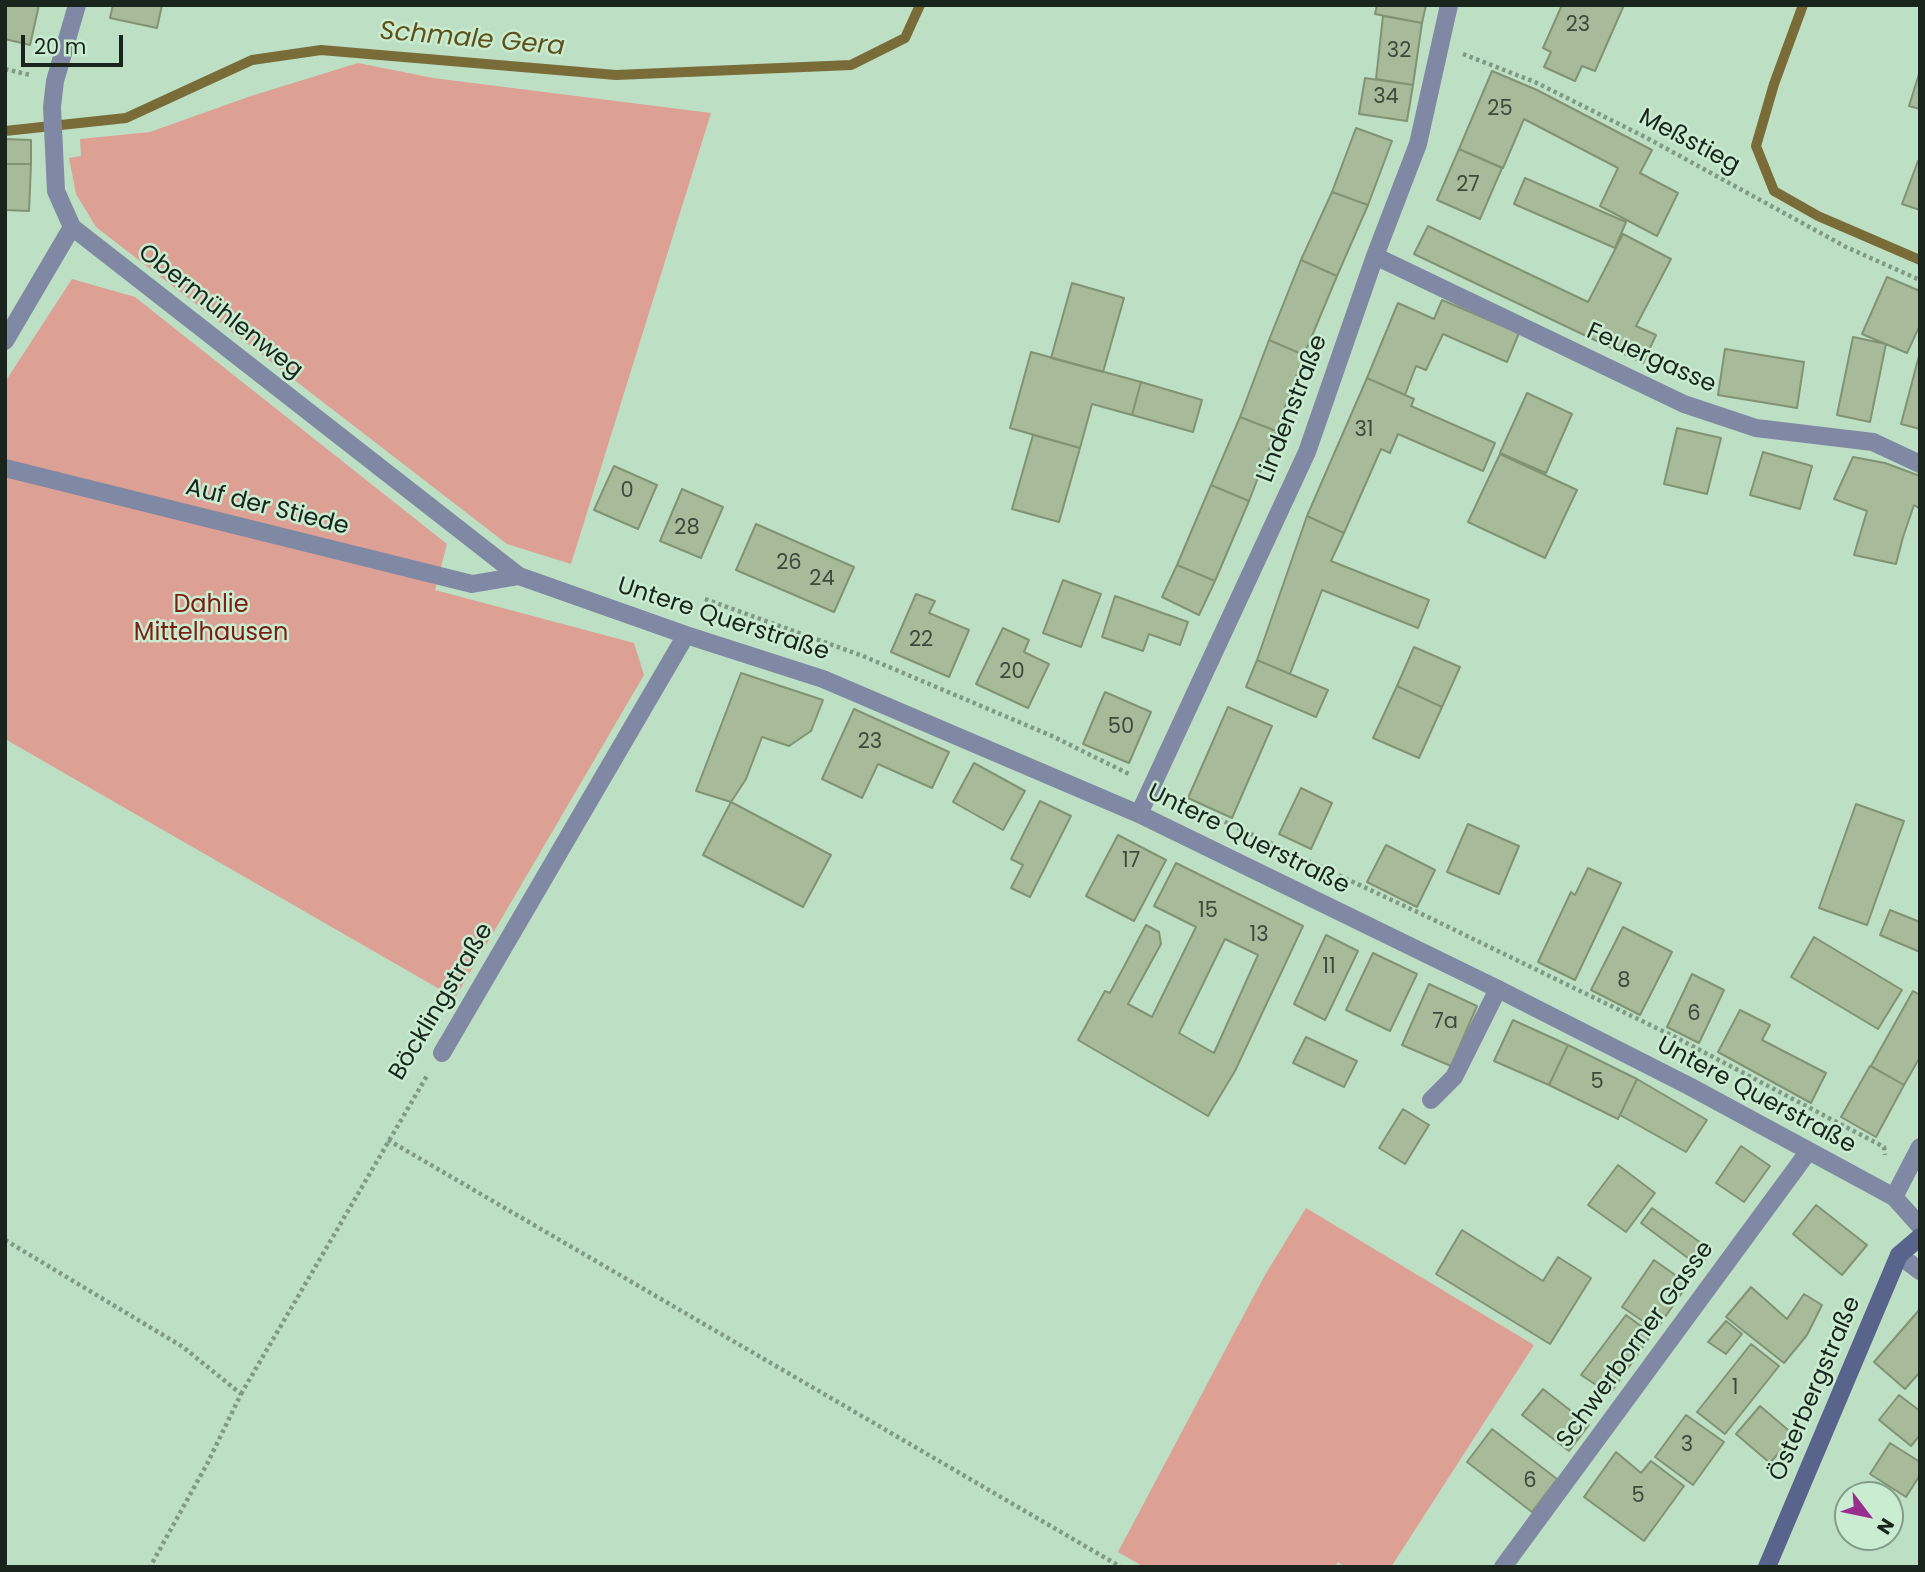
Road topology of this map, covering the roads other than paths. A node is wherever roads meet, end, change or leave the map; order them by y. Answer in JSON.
{"nodes":[{"id":1,"x":77,"y":5,"type":"edge"},
{"id":2,"x":1448,"y":5,"type":"edge"},
{"id":3,"x":72,"y":227,"type":"junction"},
{"id":4,"x":1375,"y":256,"type":"junction"},
{"id":5,"x":5,"y":341,"type":"edge"},
{"id":6,"x":1920,"y":464,"type":"edge"},
{"id":7,"x":5,"y":467,"type":"edge"},
{"id":8,"x":519,"y":576,"type":"junction"},
{"id":9,"x":686,"y":635,"type":"junction"},
{"id":10,"x":1139,"y":814,"type":"junction"},
{"id":11,"x":1498,"y":989,"type":"junction"},
{"id":12,"x":442,"y":1053,"type":"road end"},
{"id":13,"x":1431,"y":1100,"type":"dead end"},
{"id":14,"x":1920,"y":1147,"type":"edge"},
{"id":15,"x":1808,"y":1152,"type":"junction"},
{"id":16,"x":1894,"y":1197,"type":"junction"},
{"id":17,"x":1920,"y":1226,"type":"edge"},
{"id":18,"x":1920,"y":1237,"type":"edge"},
{"id":19,"x":1899,"y":1255,"type":"junction"},
{"id":20,"x":1920,"y":1271,"type":"edge"},
{"id":21,"x":1503,"y":1567,"type":"edge"},
{"id":22,"x":1767,"y":1567,"type":"edge"}],
"edges":[{"from":1,"to":3,"type":"street","name":"Obermühlenweg"},
{"from":2,"to":4,"type":"street","name":"Lindenstraße"},
{"from":3,"to":5,"type":"street"},
{"from":3,"to":8,"type":"street","name":"Obermühlenweg"},
{"from":4,"to":6,"type":"street","name":"Feuergasse"},
{"from":4,"to":10,"type":"street","name":"Lindenstraße"},
{"from":7,"to":8,"type":"street","name":"Auf der Stiede"},
{"from":8,"to":9,"type":"street","name":"Untere Querstraße"},
{"from":9,"to":10,"type":"street","name":"Untere Querstraße"},
{"from":9,"to":12,"type":"street","name":"Böcklingstraße"},
{"from":10,"to":11,"type":"street","name":"Untere Querstraße"},
{"from":11,"to":13,"type":"street"},
{"from":11,"to":15,"type":"street","name":"Untere Querstraße"},
{"from":14,"to":16,"type":"street"},
{"from":15,"to":16,"type":"street","name":"Untere Querstraße"},
{"from":15,"to":21,"type":"street","name":"Schwerborner Gasse"},
{"from":16,"to":17,"type":"street","name":"Untere Querstraße"},
{"from":18,"to":19,"type":"street","name":"Österbergstraße"},
{"from":19,"to":20,"type":"street"},
{"from":19,"to":22,"type":"street","name":"Österbergstraße"}]}
